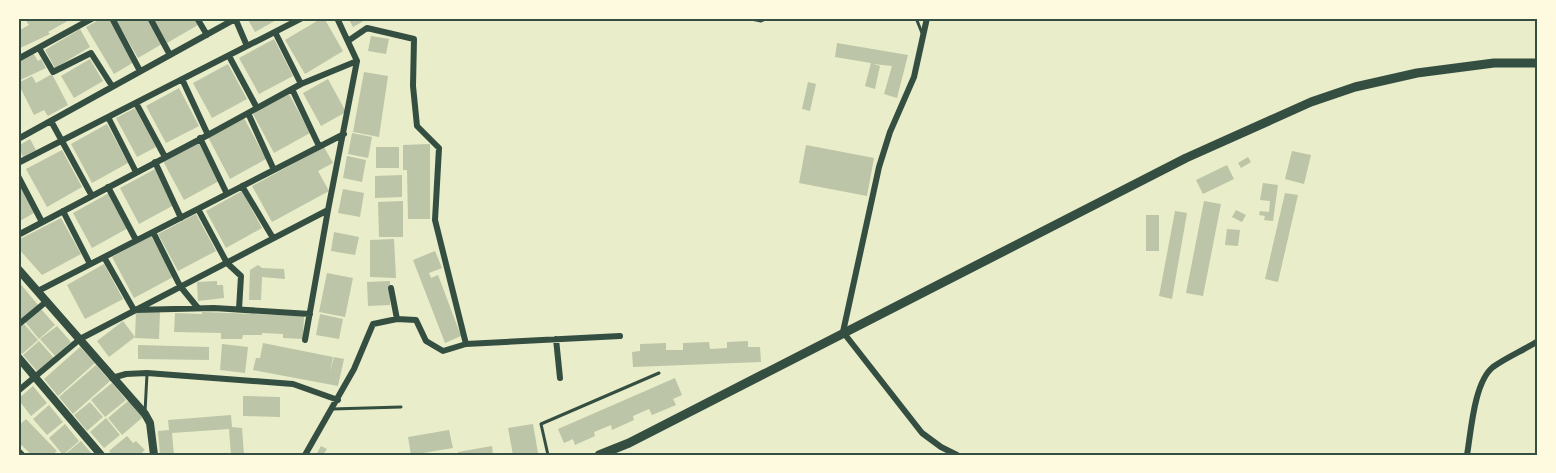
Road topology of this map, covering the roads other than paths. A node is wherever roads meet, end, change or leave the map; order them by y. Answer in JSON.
{"nodes":[{"id":1,"x":93,"y":18,"type":"edge"},
{"id":2,"x":112,"y":18,"type":"edge"},
{"id":3,"x":150,"y":18,"type":"edge"},
{"id":4,"x":197,"y":18,"type":"edge"},
{"id":5,"x":301,"y":18,"type":"edge"},
{"id":6,"x":337,"y":18,"type":"edge"},
{"id":7,"x":746,"y":18,"type":"edge"},
{"id":8,"x":767,"y":18,"type":"edge"},
{"id":9,"x":916,"y":18,"type":"edge"},
{"id":10,"x":927,"y":18,"type":"edge"},
{"id":11,"x":235,"y":19,"type":"edge"},
{"id":12,"x":275,"y":32,"type":"junction"},
{"id":13,"x":207,"y":35,"type":"junction"},
{"id":14,"x":923,"y":35,"type":"junction"},
{"id":15,"x":348,"y":41,"type":"junction"},
{"id":16,"x":247,"y":46,"type":"junction"},
{"id":17,"x":39,"y":48,"type":"junction"},
{"id":18,"x":170,"y":55,"type":"junction"},
{"id":19,"x":229,"y":56,"type":"junction"},
{"id":20,"x":18,"y":60,"type":"edge"},
{"id":21,"x":357,"y":60,"type":"junction"},
{"id":22,"x":1538,"y":63,"type":"edge"},
{"id":23,"x":140,"y":71,"type":"junction"},
{"id":24,"x":182,"y":80,"type":"junction"},
{"id":25,"x":301,"y":84,"type":"junction"},
{"id":26,"x":112,"y":86,"type":"junction"},
{"id":27,"x":292,"y":89,"type":"junction"},
{"id":28,"x":136,"y":103,"type":"junction"},
{"id":29,"x":257,"y":108,"type":"junction"},
{"id":30,"x":248,"y":113,"type":"junction"},
{"id":31,"x":108,"y":117,"type":"junction"},
{"id":32,"x":51,"y":121,"type":"junction"},
{"id":33,"x":344,"y":134,"type":"junction"},
{"id":34,"x":208,"y":135,"type":"junction"},
{"id":35,"x":200,"y":138,"type":"junction"},
{"id":36,"x":18,"y":139,"type":"edge"},
{"id":37,"x":62,"y":141,"type":"junction"},
{"id":38,"x":319,"y":146,"type":"junction"},
{"id":39,"x":165,"y":157,"type":"junction"},
{"id":40,"x":155,"y":162,"type":"junction"},
{"id":41,"x":18,"y":163,"type":"edge"},
{"id":42,"x":274,"y":170,"type":"junction"},
{"id":43,"x":136,"y":172,"type":"junction"},
{"id":44,"x":18,"y":176,"type":"edge"},
{"id":45,"x":242,"y":186,"type":"junction"},
{"id":46,"x":108,"y":187,"type":"junction"},
{"id":47,"x":227,"y":194,"type":"junction"},
{"id":48,"x":92,"y":196,"type":"junction"},
{"id":49,"x":198,"y":209,"type":"junction"},
{"id":50,"x":328,"y":210,"type":"junction"},
{"id":51,"x":63,"y":211,"type":"junction"},
{"id":52,"x":181,"y":218,"type":"junction"},
{"id":53,"x":42,"y":222,"type":"junction"},
{"id":54,"x":153,"y":232,"type":"junction"},
{"id":55,"x":18,"y":235,"type":"edge"},
{"id":56,"x":273,"y":238,"type":"junction"},
{"id":57,"x":136,"y":240,"type":"junction"},
{"id":58,"x":104,"y":257,"type":"junction"},
{"id":59,"x":227,"y":263,"type":"junction"},
{"id":60,"x":90,"y":264,"type":"junction"},
{"id":61,"x":18,"y":269,"type":"edge"},
{"id":62,"x":180,"y":286,"type":"junction"},
{"id":63,"x":391,"y":288,"type":"dead end"},
{"id":64,"x":38,"y":291,"type":"junction"},
{"id":65,"x":47,"y":301,"type":"junction"},
{"id":66,"x":198,"y":308,"type":"junction"},
{"id":67,"x":239,"y":309,"type":"junction"},
{"id":68,"x":134,"y":310,"type":"junction"},
{"id":69,"x":310,"y":314,"type":"junction"},
{"id":70,"x":397,"y":319,"type":"junction"},
{"id":71,"x":18,"y":325,"type":"edge"},
{"id":72,"x":843,"y":332,"type":"junction"},
{"id":73,"x":620,"y":336,"type":"dead end"},
{"id":74,"x":80,"y":339,"type":"junction"},
{"id":75,"x":556,"y":339,"type":"junction"},
{"id":76,"x":305,"y":340,"type":"dead end"},
{"id":77,"x":1538,"y":341,"type":"edge"},
{"id":78,"x":466,"y":344,"type":"junction"},
{"id":79,"x":18,"y":357,"type":"edge"},
{"id":80,"x":147,"y":373,"type":"junction"},
{"id":81,"x":659,"y":373,"type":"dead end"},
{"id":82,"x":35,"y":377,"type":"junction"},
{"id":83,"x":112,"y":378,"type":"junction"},
{"id":84,"x":560,"y":378,"type":"dead end"},
{"id":85,"x":18,"y":391,"type":"edge"},
{"id":86,"x":338,"y":400,"type":"junction"},
{"id":87,"x":401,"y":407,"type":"dead end"},
{"id":88,"x":332,"y":409,"type":"junction"},
{"id":89,"x":145,"y":414,"type":"junction"},
{"id":90,"x":101,"y":455,"type":"edge"},
{"id":91,"x":154,"y":455,"type":"edge"},
{"id":92,"x":305,"y":455,"type":"edge"},
{"id":93,"x":548,"y":455,"type":"edge"},
{"id":94,"x":599,"y":455,"type":"edge"},
{"id":95,"x":957,"y":455,"type":"edge"},
{"id":96,"x":1467,"y":455,"type":"edge"}],
"edges":[{"from":1,"to":17,"type":"street"},
{"from":2,"to":23,"type":"street"},
{"from":3,"to":18,"type":"street"},
{"from":4,"to":13,"type":"street"},
{"from":5,"to":12,"type":"street"},
{"from":6,"to":15,"type":"street"},
{"from":7,"to":8,"type":"lane"},
{"from":9,"to":14,"type":"lane"},
{"from":10,"to":14,"type":"street"},
{"from":11,"to":13,"type":"street"},
{"from":11,"to":16,"type":"street"},
{"from":12,"to":16,"type":"street"},
{"from":12,"to":25,"type":"street"},
{"from":13,"to":18,"type":"street"},
{"from":14,"to":72,"type":"street"},
{"from":15,"to":21,"type":"street"},
{"from":15,"to":78,"type":"street"},
{"from":16,"to":19,"type":"street"},
{"from":17,"to":20,"type":"street"},
{"from":17,"to":26,"type":"street"},
{"from":18,"to":23,"type":"street"},
{"from":19,"to":24,"type":"street"},
{"from":19,"to":29,"type":"street"},
{"from":21,"to":25,"type":"street"},
{"from":21,"to":33,"type":"street"},
{"from":22,"to":72,"type":"main road"},
{"from":23,"to":26,"type":"street"},
{"from":24,"to":28,"type":"street"},
{"from":24,"to":34,"type":"street"},
{"from":25,"to":27,"type":"street"},
{"from":26,"to":32,"type":"street"},
{"from":27,"to":29,"type":"street"},
{"from":27,"to":38,"type":"street"},
{"from":28,"to":31,"type":"street"},
{"from":28,"to":39,"type":"street"},
{"from":29,"to":30,"type":"street"},
{"from":30,"to":34,"type":"street"},
{"from":30,"to":42,"type":"street"},
{"from":31,"to":37,"type":"street"},
{"from":31,"to":43,"type":"street"},
{"from":32,"to":36,"type":"street"},
{"from":32,"to":37,"type":"street"},
{"from":33,"to":38,"type":"street"},
{"from":33,"to":50,"type":"street"},
{"from":34,"to":35,"type":"street"},
{"from":35,"to":39,"type":"street"},
{"from":35,"to":47,"type":"street"},
{"from":37,"to":41,"type":"street"},
{"from":37,"to":48,"type":"street"},
{"from":38,"to":42,"type":"street"},
{"from":39,"to":40,"type":"street"},
{"from":40,"to":43,"type":"street"},
{"from":40,"to":52,"type":"street"},
{"from":42,"to":45,"type":"street"},
{"from":43,"to":46,"type":"street"},
{"from":44,"to":53,"type":"street"},
{"from":45,"to":47,"type":"street"},
{"from":45,"to":56,"type":"street"},
{"from":46,"to":48,"type":"street"},
{"from":46,"to":57,"type":"street"},
{"from":47,"to":49,"type":"street"},
{"from":48,"to":51,"type":"street"},
{"from":49,"to":52,"type":"street"},
{"from":49,"to":59,"type":"street"},
{"from":50,"to":56,"type":"street"},
{"from":50,"to":69,"type":"street"},
{"from":51,"to":53,"type":"street"},
{"from":51,"to":60,"type":"street"},
{"from":52,"to":54,"type":"street"},
{"from":53,"to":55,"type":"street"},
{"from":54,"to":57,"type":"street"},
{"from":54,"to":62,"type":"street"},
{"from":56,"to":59,"type":"street"},
{"from":57,"to":58,"type":"street"},
{"from":58,"to":60,"type":"street"},
{"from":58,"to":68,"type":"street"},
{"from":59,"to":62,"type":"street"},
{"from":59,"to":67,"type":"street"},
{"from":60,"to":64,"type":"street"},
{"from":61,"to":64,"type":"street"},
{"from":62,"to":66,"type":"street"},
{"from":62,"to":68,"type":"street"},
{"from":63,"to":70,"type":"street"},
{"from":64,"to":65,"type":"street"},
{"from":65,"to":71,"type":"street"},
{"from":65,"to":74,"type":"street"},
{"from":66,"to":67,"type":"street"},
{"from":66,"to":68,"type":"street"},
{"from":67,"to":69,"type":"street"},
{"from":68,"to":74,"type":"street"},
{"from":69,"to":76,"type":"street"},
{"from":70,"to":78,"type":"street"},
{"from":70,"to":86,"type":"street"},
{"from":72,"to":94,"type":"main road"},
{"from":72,"to":95,"type":"street"},
{"from":73,"to":75,"type":"street"},
{"from":74,"to":82,"type":"street"},
{"from":74,"to":83,"type":"street"},
{"from":75,"to":78,"type":"street"},
{"from":75,"to":84,"type":"street"},
{"from":77,"to":96,"type":"street"},
{"from":79,"to":82,"type":"street"},
{"from":80,"to":83,"type":"street"},
{"from":80,"to":86,"type":"street"},
{"from":80,"to":89,"type":"lane"},
{"from":81,"to":93,"type":"lane"},
{"from":82,"to":85,"type":"street"},
{"from":82,"to":90,"type":"street"},
{"from":83,"to":89,"type":"street"},
{"from":86,"to":88,"type":"street"},
{"from":87,"to":88,"type":"lane"},
{"from":88,"to":92,"type":"street"},
{"from":89,"to":91,"type":"street"}]}
